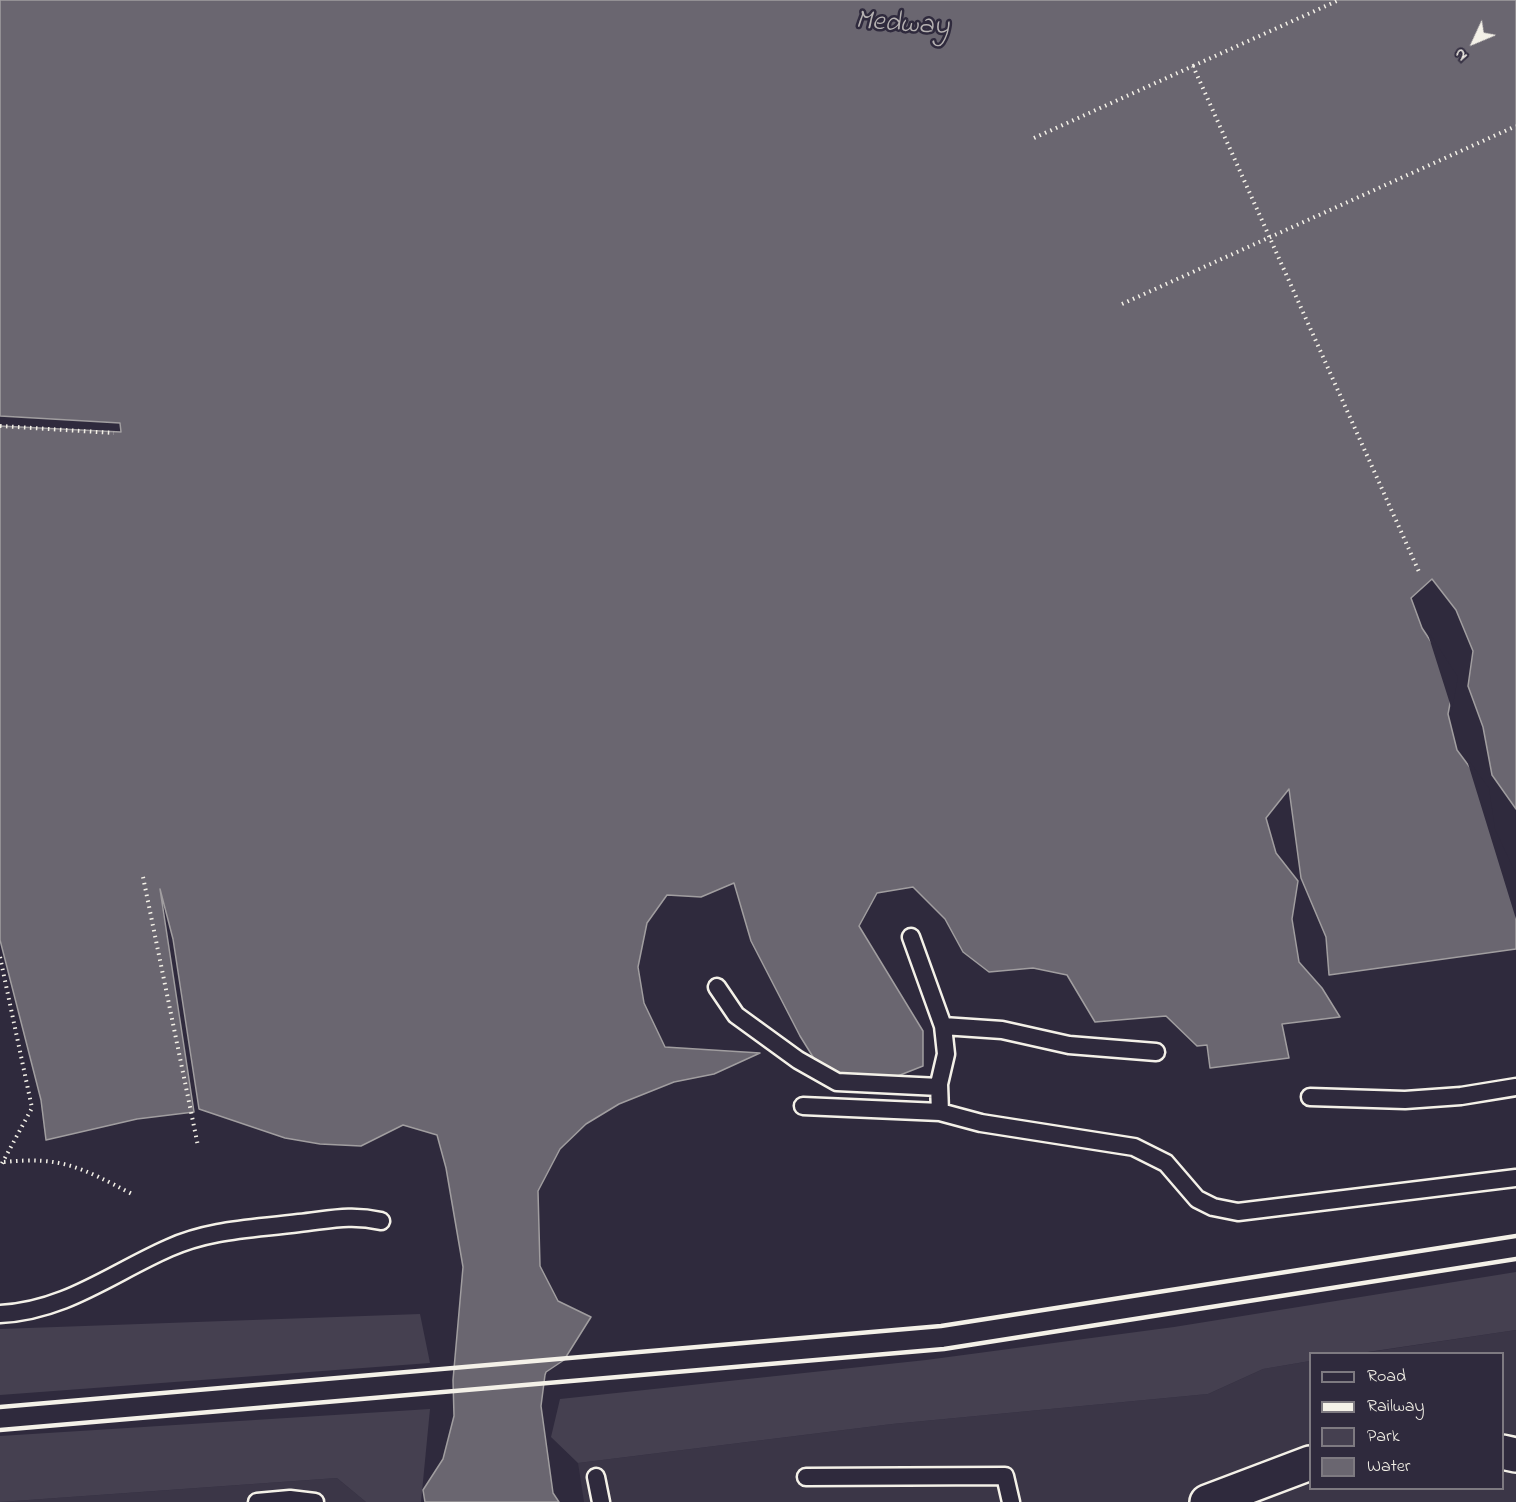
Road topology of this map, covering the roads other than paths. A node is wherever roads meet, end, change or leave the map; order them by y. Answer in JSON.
{"nodes":[{"id":1,"x":911,"y":937,"type":"dead end"},
{"id":2,"x":717,"y":987,"type":"dead end"},
{"id":3,"x":943,"y":1026,"type":"junction"},
{"id":4,"x":1156,"y":1052,"type":"dead end"},
{"id":5,"x":939,"y":1087,"type":"junction"},
{"id":6,"x":1516,"y":1087,"type":"edge"},
{"id":7,"x":1310,"y":1097,"type":"dead end"},
{"id":8,"x":803,"y":1106,"type":"dead end"},
{"id":9,"x":940,"y":1112,"type":"junction"},
{"id":10,"x":1516,"y":1178,"type":"edge"},
{"id":11,"x":381,"y":1221,"type":"dead end"},
{"id":12,"x":0,"y":1314,"type":"edge"},
{"id":13,"x":1309,"y":1464,"type":"edge"},
{"id":14,"x":596,"y":1477,"type":"dead end"},
{"id":15,"x":806,"y":1478,"type":"dead end"},
{"id":16,"x":290,"y":1501,"type":"edge"},
{"id":17,"x":257,"y":1502,"type":"edge"},
{"id":18,"x":315,"y":1502,"type":"edge"},
{"id":19,"x":601,"y":1502,"type":"edge"},
{"id":20,"x":1011,"y":1502,"type":"edge"},
{"id":21,"x":1207,"y":1502,"type":"edge"}],
"edges":[{"from":1,"to":3,"type":"lane"},
{"from":2,"to":5,"type":"lane"},
{"from":3,"to":4,"type":"lane"},
{"from":3,"to":5,"type":"lane"},
{"from":5,"to":9,"type":"lane"},
{"from":6,"to":7,"type":"lane"},
{"from":8,"to":9,"type":"lane"},
{"from":9,"to":10,"type":"lane"},
{"from":11,"to":12,"type":"lane"},
{"from":13,"to":21,"type":"street"},
{"from":14,"to":19,"type":"lane"},
{"from":15,"to":20,"type":"lane"},
{"from":16,"to":17,"type":"lane"},
{"from":16,"to":18,"type":"lane"}]}
